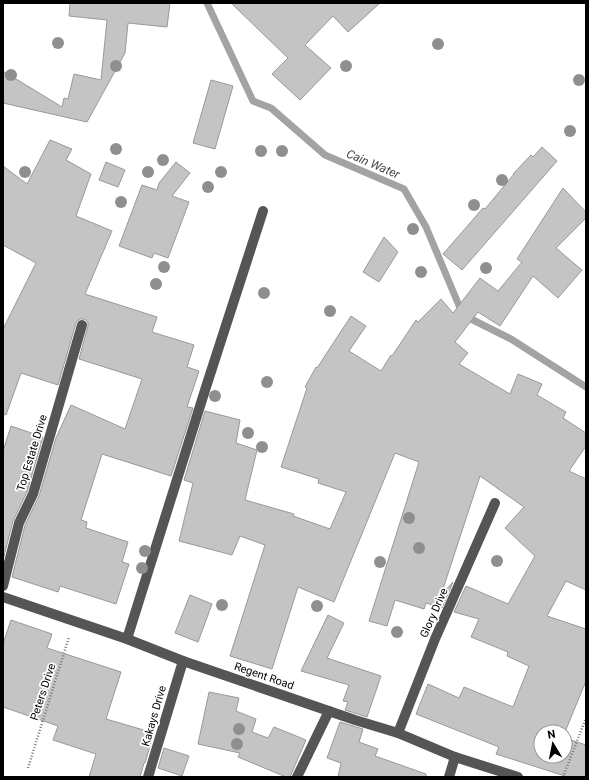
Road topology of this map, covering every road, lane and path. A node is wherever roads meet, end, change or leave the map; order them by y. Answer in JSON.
{"nodes":[{"id":1,"x":263,"y":211,"type":"dead end"},
{"id":2,"x":82,"y":325,"type":"dead end"},
{"id":3,"x":495,"y":503,"type":"dead end"},
{"id":4,"x":3,"y":586,"type":"edge"},
{"id":5,"x":3,"y":597,"type":"edge"},
{"id":6,"x":74,"y":621,"type":"junction"},
{"id":7,"x":128,"y":639,"type":"junction"},
{"id":8,"x":183,"y":661,"type":"junction"},
{"id":9,"x":329,"y":710,"type":"junction"},
{"id":10,"x":586,"y":718,"type":"edge"},
{"id":11,"x":398,"y":733,"type":"junction"},
{"id":12,"x":455,"y":757,"type":"junction"},
{"id":13,"x":28,"y":768,"type":"dead end"},
{"id":14,"x":148,"y":777,"type":"edge"},
{"id":15,"x":297,"y":777,"type":"edge"},
{"id":16,"x":449,"y":777,"type":"edge"},
{"id":17,"x":518,"y":777,"type":"edge"},
{"id":18,"x":563,"y":777,"type":"edge"}],
"edges":[{"from":1,"to":7,"type":"street"},
{"from":2,"to":4,"type":"street","name":"Top Estate Drive"},
{"from":3,"to":11,"type":"street","name":"Glory Drive"},
{"from":5,"to":6,"type":"street","name":"Regent Road"},
{"from":6,"to":7,"type":"street","name":"Regent Road"},
{"from":6,"to":13,"type":"path","name":"Peters Drive"},
{"from":7,"to":8,"type":"street","name":"Regent Road"},
{"from":8,"to":9,"type":"street","name":"Regent Road"},
{"from":8,"to":14,"type":"street","name":"Kakays Drive"},
{"from":9,"to":11,"type":"street","name":"Regent Road"},
{"from":9,"to":15,"type":"street"},
{"from":10,"to":18,"type":"path"},
{"from":11,"to":12,"type":"street","name":"Regent Road"},
{"from":12,"to":16,"type":"street"},
{"from":12,"to":17,"type":"street","name":"Regent Road"}]}
